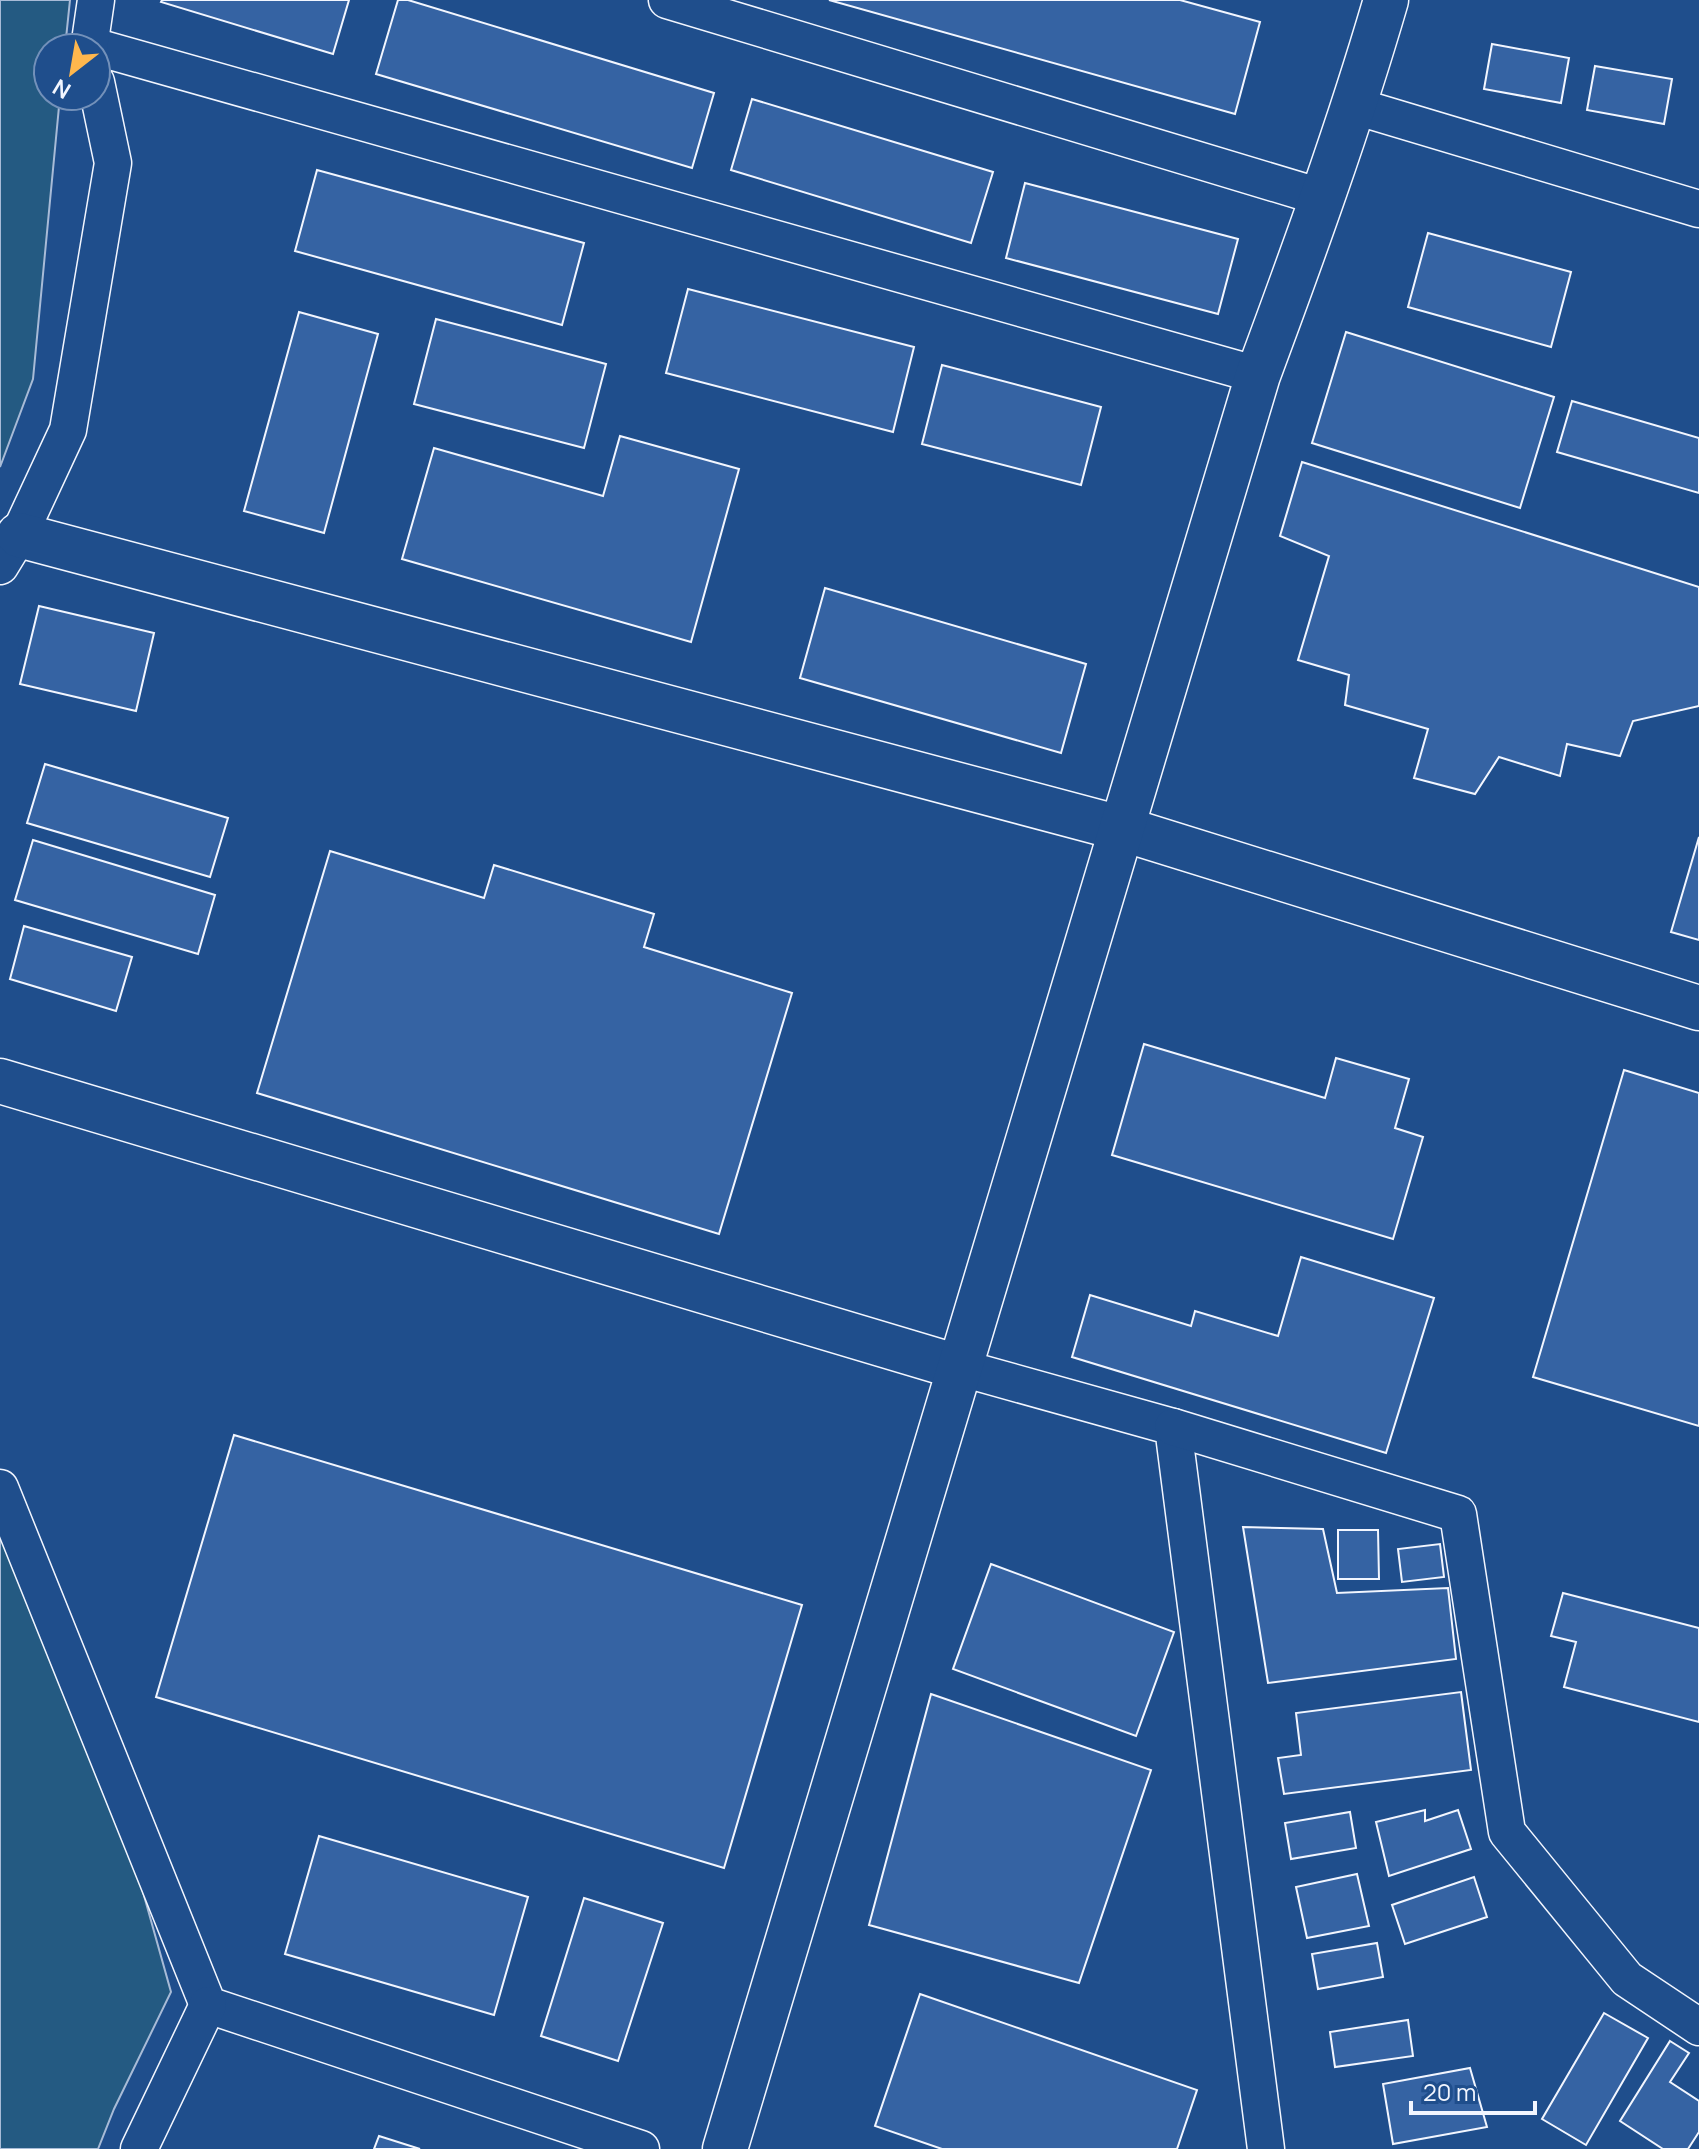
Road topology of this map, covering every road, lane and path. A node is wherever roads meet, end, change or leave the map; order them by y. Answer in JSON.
{"nodes":[{"id":1,"x":96,"y":0,"type":"edge"},
{"id":2,"x":667,"y":0,"type":"edge"},
{"id":3,"x":1386,"y":0,"type":"edge"},
{"id":4,"x":91,"y":32,"type":"edge"},
{"id":5,"x":112,"y":52,"type":"edge"},
{"id":6,"x":1355,"y":106,"type":"junction"},
{"id":7,"x":102,"y":112,"type":"edge"},
{"id":8,"x":1324,"y":198,"type":"junction"},
{"id":9,"x":1699,"y":209,"type":"edge"},
{"id":10,"x":1258,"y":375,"type":"junction"},
{"id":11,"x":9,"y":550,"type":"edge"},
{"id":12,"x":1120,"y":828,"type":"junction"},
{"id":13,"x":1699,"y":1008,"type":"edge"},
{"id":14,"x":0,"y":1081,"type":"edge"},
{"id":15,"x":958,"y":1367,"type":"junction"},
{"id":16,"x":1173,"y":1427,"type":"junction"},
{"id":17,"x":0,"y":1488,"type":"edge"},
{"id":18,"x":208,"y":2005,"type":"junction"},
{"id":19,"x":1699,"y":2027,"type":"edge"},
{"id":20,"x":139,"y":2149,"type":"edge"},
{"id":21,"x":641,"y":2149,"type":"edge"},
{"id":22,"x":725,"y":2149,"type":"edge"},
{"id":23,"x":1266,"y":2149,"type":"edge"}],
"edges":[{"from":1,"to":4,"type":"street"},
{"from":2,"to":8,"type":"street"},
{"from":3,"to":6,"type":"street"},
{"from":5,"to":10,"type":"street"},
{"from":6,"to":8,"type":"street"},
{"from":6,"to":9,"type":"street"},
{"from":7,"to":11,"type":"street"},
{"from":8,"to":10,"type":"street"},
{"from":10,"to":12,"type":"street"},
{"from":11,"to":12,"type":"street"},
{"from":12,"to":13,"type":"street"},
{"from":12,"to":15,"type":"street"},
{"from":14,"to":15,"type":"street"},
{"from":15,"to":16,"type":"street"},
{"from":15,"to":22,"type":"street"},
{"from":16,"to":19,"type":"street"},
{"from":16,"to":23,"type":"street"},
{"from":17,"to":18,"type":"street"},
{"from":18,"to":20,"type":"street"},
{"from":18,"to":21,"type":"street"}]}
